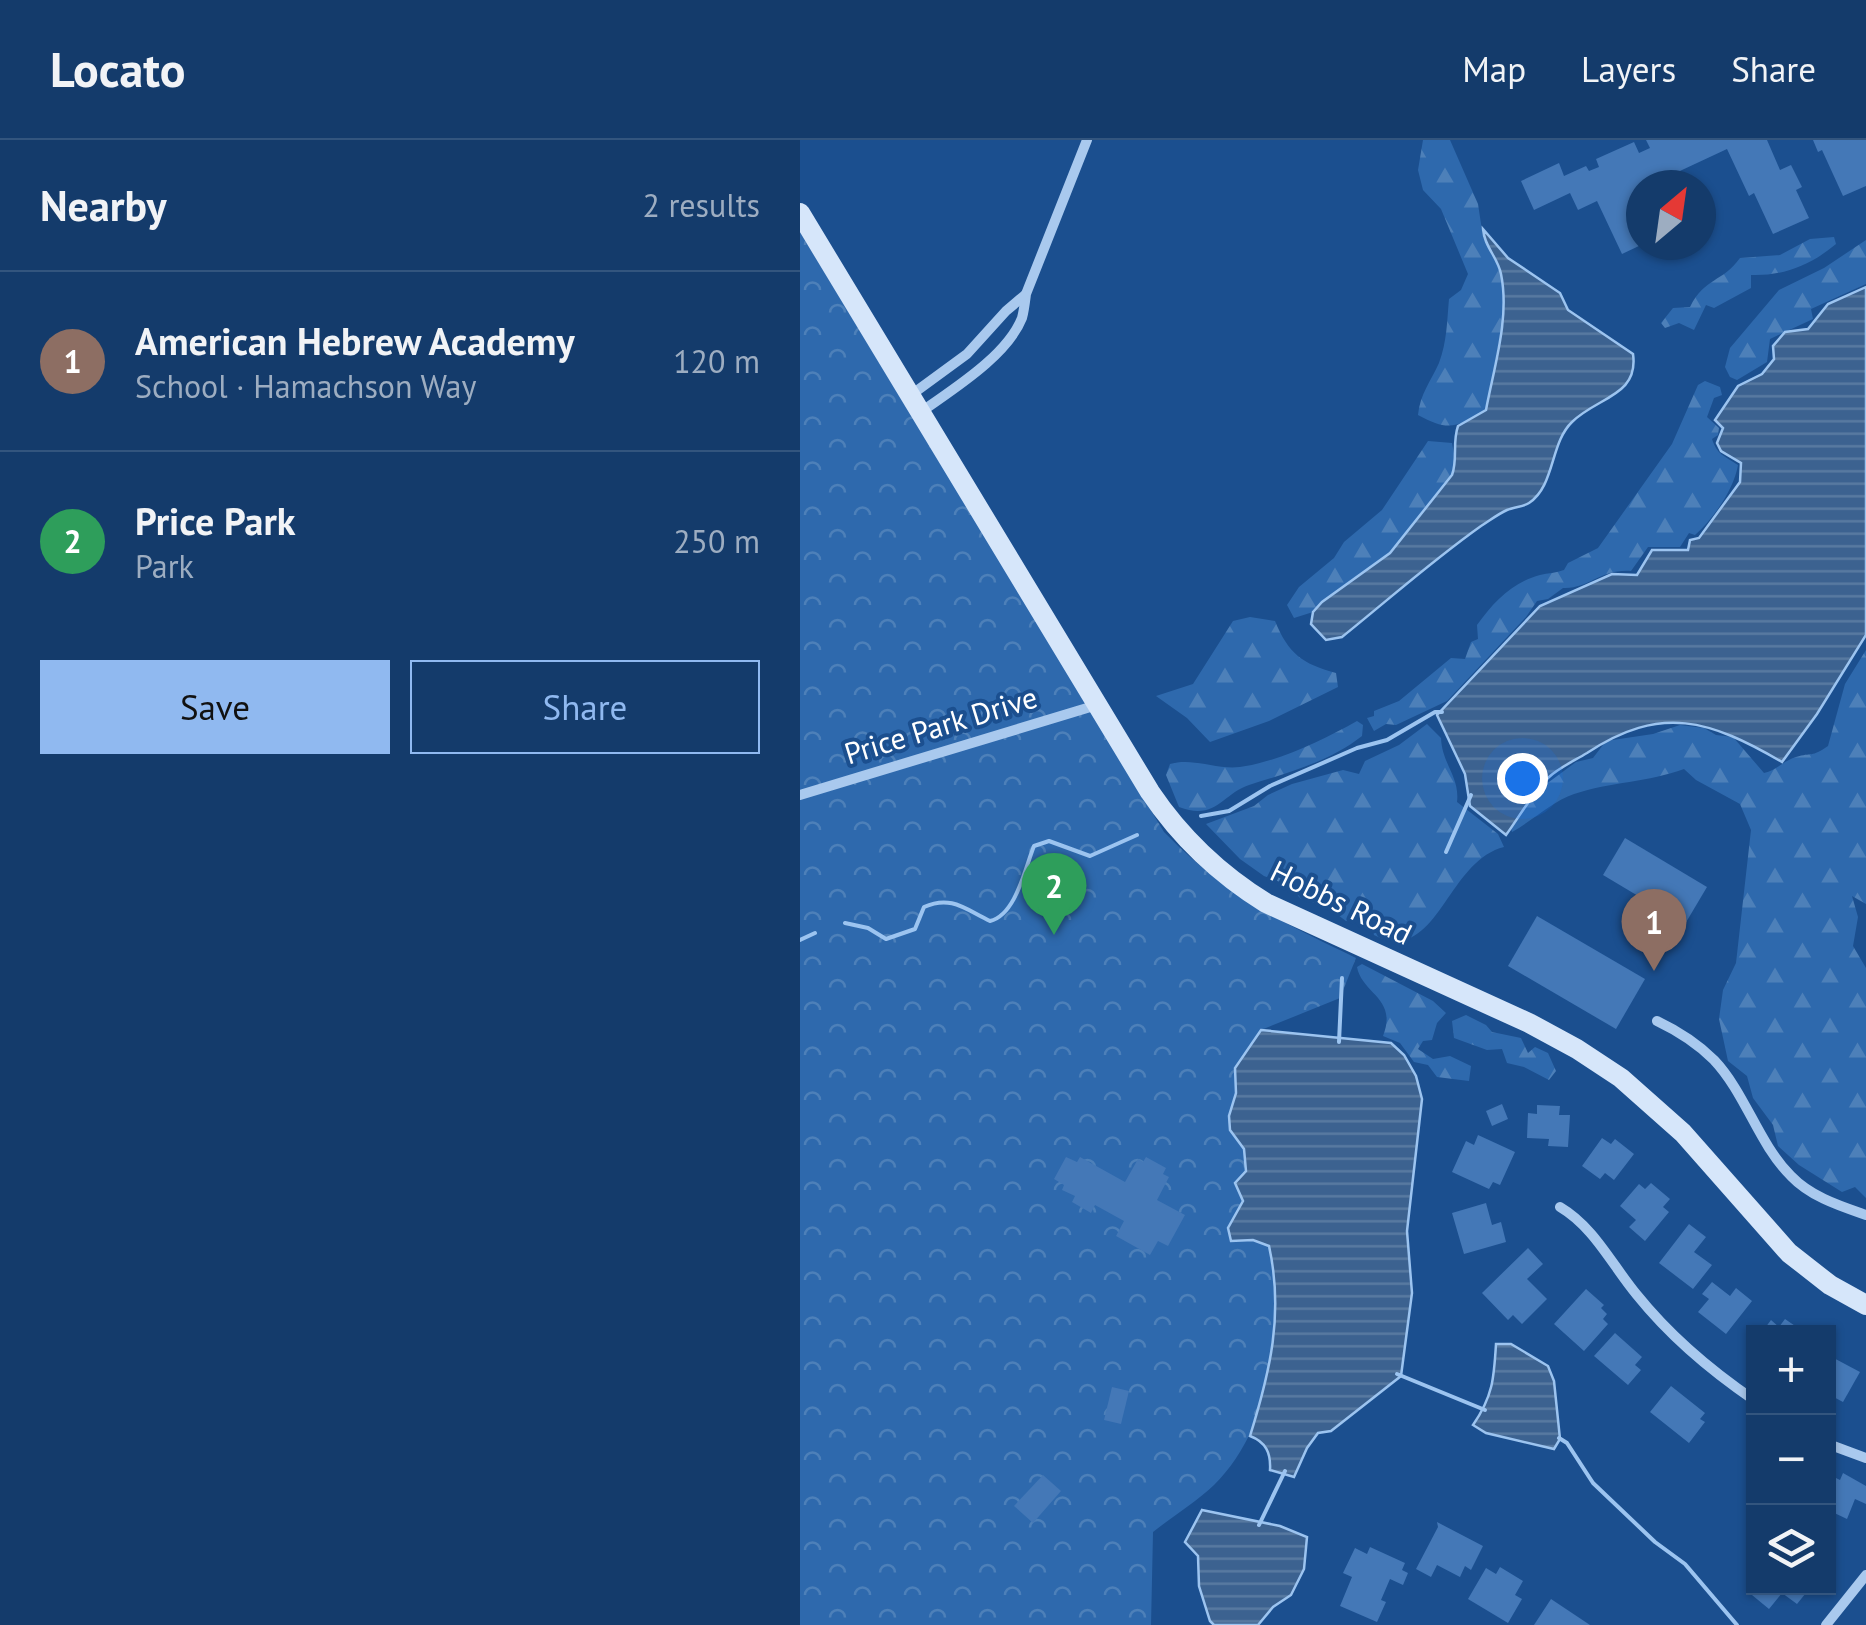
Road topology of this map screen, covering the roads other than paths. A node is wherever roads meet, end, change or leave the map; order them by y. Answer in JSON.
{"nodes":[{"id":1,"x":1087,"y":140,"type":"edge"},
{"id":2,"x":800,"y":213,"type":"edge"},
{"id":3,"x":1026,"y":294,"type":"junction"},
{"id":4,"x":914,"y":405,"type":"junction"},
{"id":5,"x":1097,"y":706,"type":"junction"},
{"id":6,"x":800,"y":795,"type":"edge"},
{"id":7,"x":1657,"y":1021,"type":"dead end"},
{"id":8,"x":1560,"y":1207,"type":"dead end"},
{"id":9,"x":1866,"y":1216,"type":"edge"},
{"id":10,"x":1866,"y":1305,"type":"edge"},
{"id":11,"x":1746,"y":1394,"type":"edge"},
{"id":12,"x":1836,"y":1447,"type":"edge"},
{"id":13,"x":1866,"y":1458,"type":"edge"},
{"id":14,"x":1866,"y":1575,"type":"edge"},
{"id":15,"x":1826,"y":1625,"type":"edge"}],
"edges":[{"from":1,"to":3,"type":"street"},
{"from":2,"to":4,"type":"street","name":"Hobbs Road"},
{"from":3,"to":4,"type":"street"},
{"from":3,"to":4,"type":"street"},
{"from":4,"to":5,"type":"street","name":"Hobbs Road"},
{"from":5,"to":6,"type":"street","name":"Price Park Drive"},
{"from":5,"to":10,"type":"street","name":"Hobbs Road"},
{"from":7,"to":9,"type":"street"},
{"from":8,"to":11,"type":"street"},
{"from":12,"to":13,"type":"street"},
{"from":14,"to":15,"type":"street"}]}
